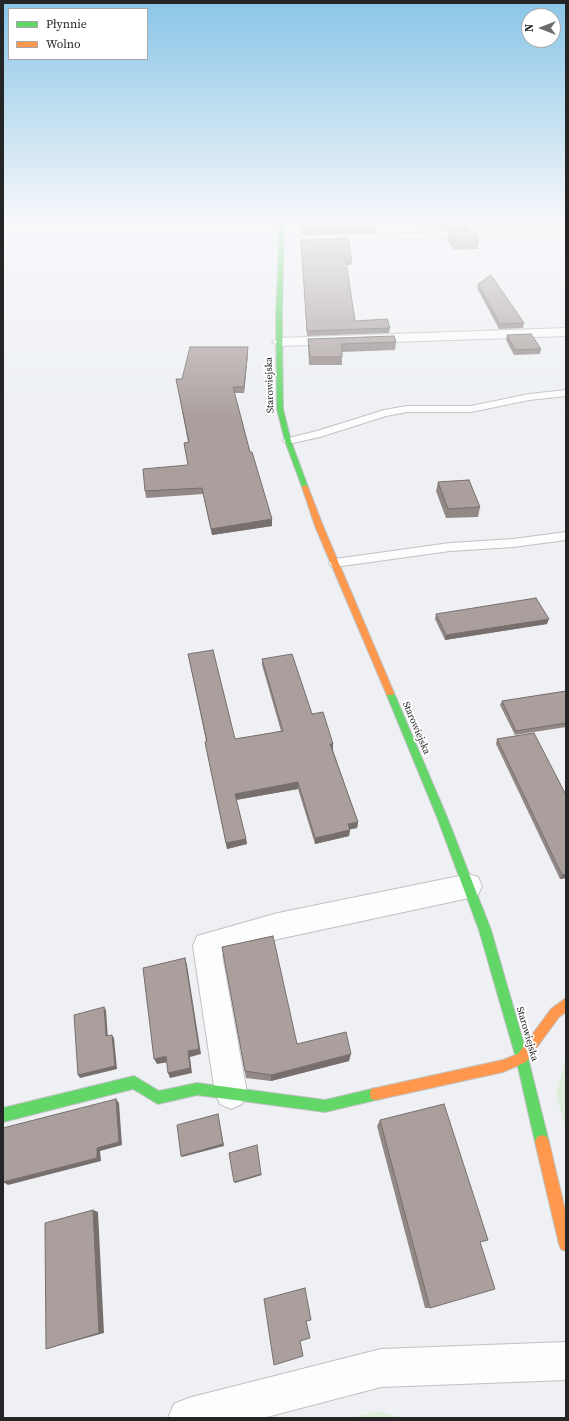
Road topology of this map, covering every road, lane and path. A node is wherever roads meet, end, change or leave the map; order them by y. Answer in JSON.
{"nodes":[{"id":1,"x":281,"y":286,"type":"edge"},
{"id":2,"x":566,"y":332,"type":"edge"},
{"id":3,"x":279,"y":342,"type":"junction"},
{"id":4,"x":566,"y":393,"type":"edge"},
{"id":5,"x":288,"y":441,"type":"junction"},
{"id":6,"x":566,"y":536,"type":"edge"},
{"id":7,"x":335,"y":563,"type":"junction"},
{"id":8,"x":469,"y":886,"type":"junction"},
{"id":9,"x":566,"y":1004,"type":"edge"},
{"id":10,"x":522,"y":1058,"type":"junction"},
{"id":11,"x":231,"y":1093,"type":"junction"},
{"id":12,"x":3,"y":1115,"type":"edge"},
{"id":13,"x":566,"y":1244,"type":"edge"},
{"id":14,"x":566,"y":1361,"type":"edge"},
{"id":15,"x":188,"y":1418,"type":"edge"}],
"edges":[{"from":1,"to":3,"type":"street","name":"Starowiejska"},
{"from":2,"to":3,"type":"street"},
{"from":3,"to":5,"type":"street","name":"Starowiejska"},
{"from":4,"to":5,"type":"lane"},
{"from":5,"to":7,"type":"street","name":"Starowiejska"},
{"from":6,"to":7,"type":"lane"},
{"from":7,"to":8,"type":"street","name":"Starowiejska"},
{"from":8,"to":10,"type":"street","name":"Starowiejska"},
{"from":8,"to":11,"type":"street"},
{"from":9,"to":10,"type":"street"},
{"from":10,"to":11,"type":"street"},
{"from":10,"to":13,"type":"street","name":"Starowiejska"},
{"from":11,"to":12,"type":"street"},
{"from":14,"to":15,"type":"street"}]}
